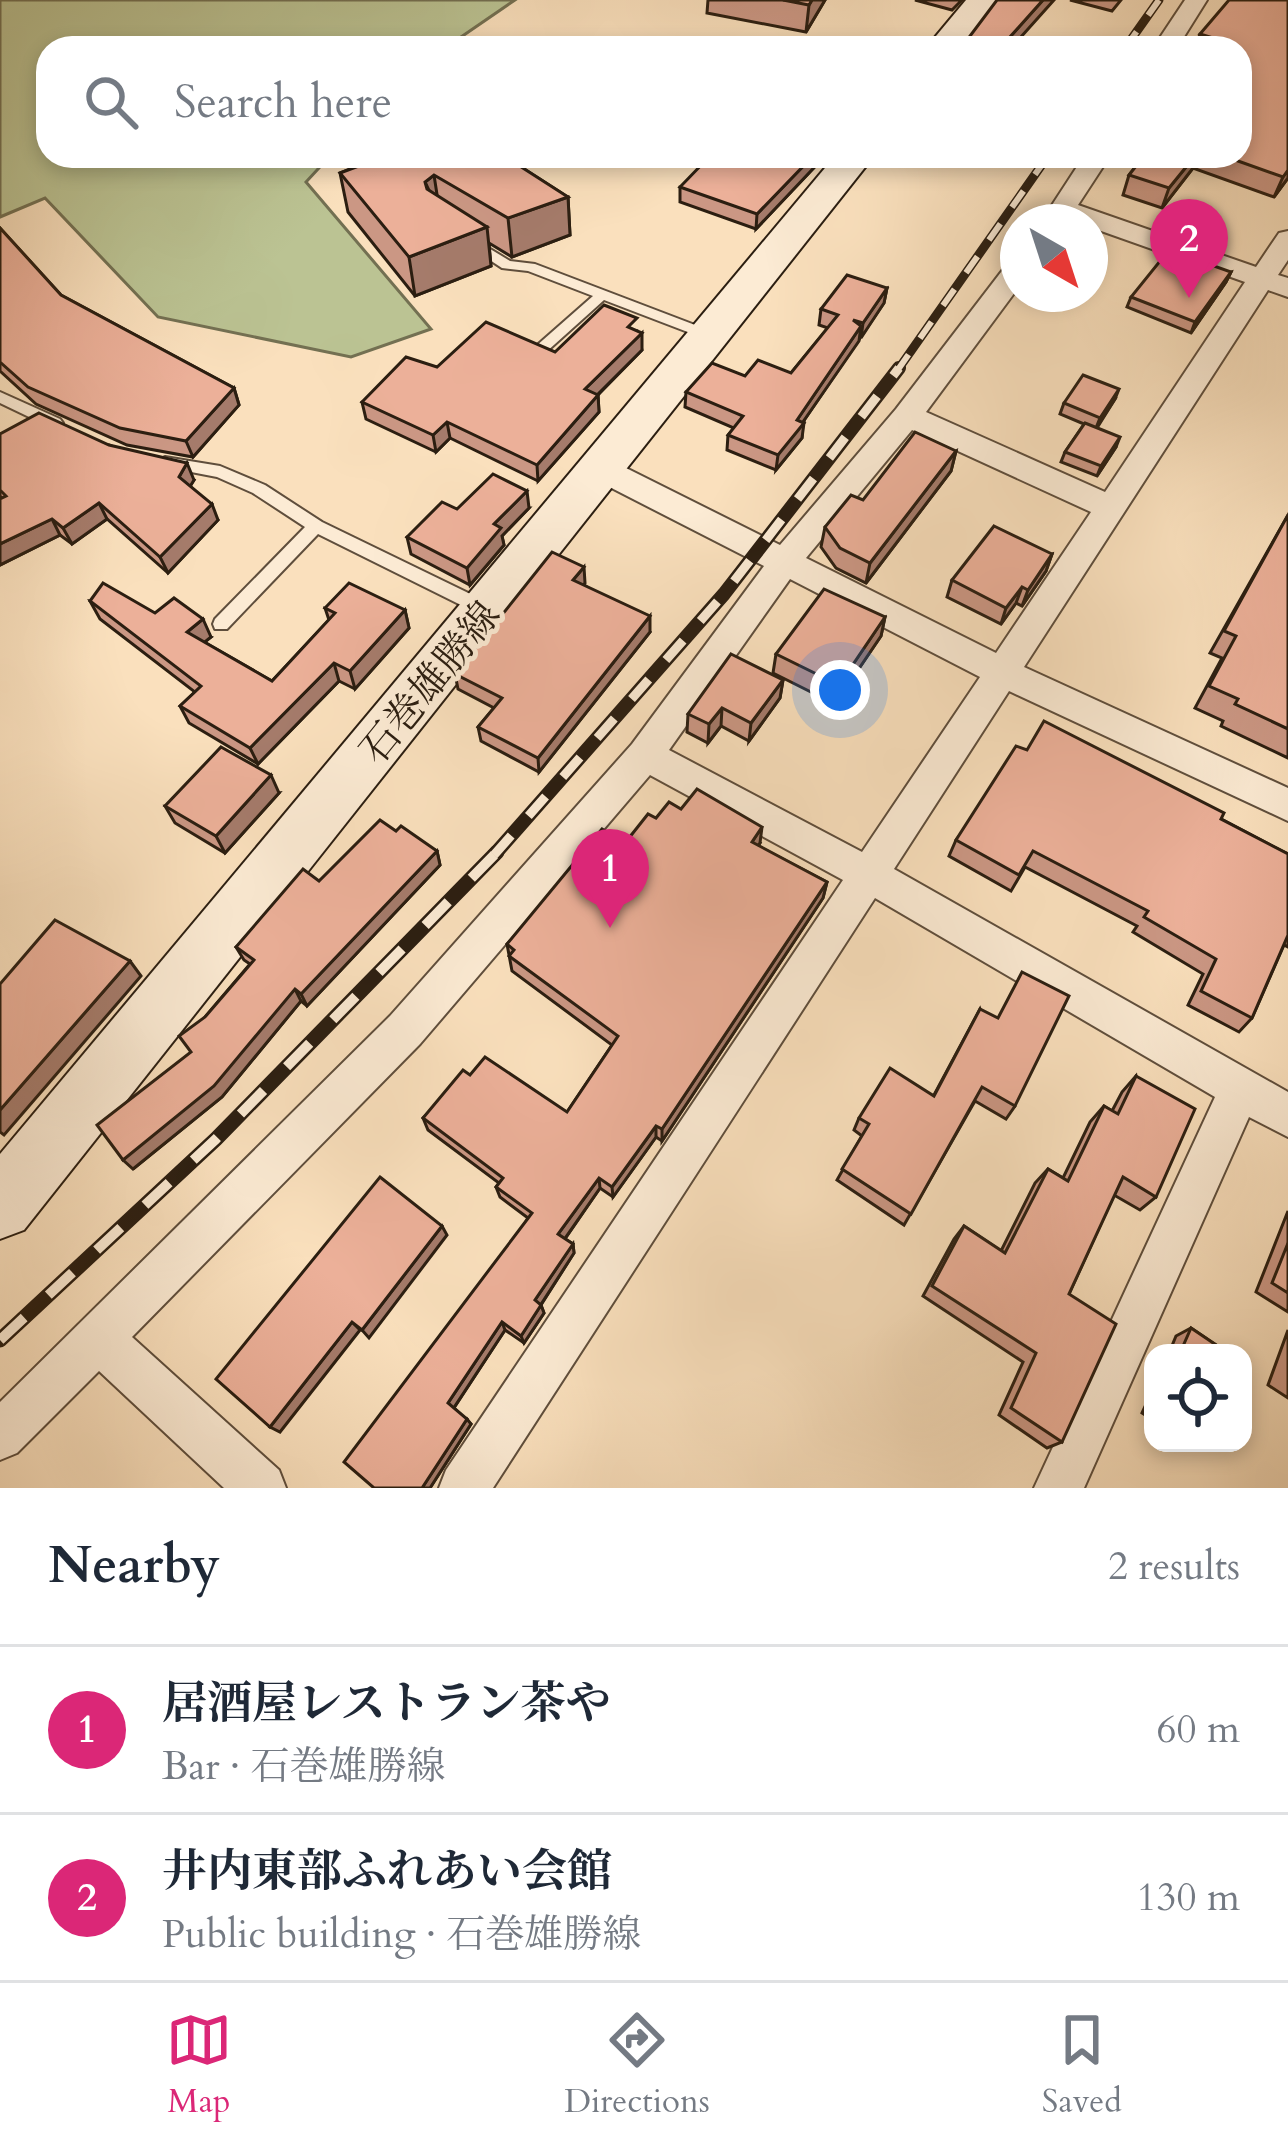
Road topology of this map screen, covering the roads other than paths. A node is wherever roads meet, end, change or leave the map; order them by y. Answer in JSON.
{"nodes":[{"id":1,"x":984,"y":0,"type":"edge"},
{"id":2,"x":1196,"y":0,"type":"edge"},
{"id":3,"x":954,"y":36,"type":"edge"},
{"id":4,"x":1174,"y":36,"type":"edge"},
{"id":5,"x":845,"y":168,"type":"edge"},
{"id":6,"x":1089,"y":168,"type":"edge"},
{"id":7,"x":1066,"y":204,"type":"edge"},
{"id":8,"x":1108,"y":230,"type":"edge"},
{"id":9,"x":458,"y":232,"type":"edge"},
{"id":10,"x":1288,"y":239,"type":"edge"},
{"id":11,"x":1275,"y":283,"type":"edge"},
{"id":12,"x":1000,"y":293,"type":"edge"},
{"id":13,"x":603,"y":294,"type":"junction"},
{"id":14,"x":711,"y":336,"type":"junction"},
{"id":15,"x":540,"y":350,"type":"edge"},
{"id":16,"x":0,"y":397,"type":"edge"},
{"id":17,"x":907,"y":416,"type":"junction"},
{"id":18,"x":82,"y":435,"type":"edge"},
{"id":19,"x":142,"y":458,"type":"edge"},
{"id":20,"x":603,"y":470,"type":"junction"},
{"id":21,"x":1111,"y":508,"type":"junction"},
{"id":22,"x":316,"y":526,"type":"junction"},
{"id":23,"x":787,"y":560,"type":"junction"},
{"id":24,"x":488,"y":610,"type":"junction"},
{"id":25,"x":221,"y":624,"type":"dead end"},
{"id":26,"x":1002,"y":672,"type":"junction"},
{"id":27,"x":645,"y":754,"type":"junction"},
{"id":28,"x":1288,"y":806,"type":"edge"},
{"id":29,"x":869,"y":874,"type":"junction"},
{"id":30,"x":1240,"y":1090,"type":"junction"},
{"id":31,"x":1288,"y":1116,"type":"edge"},
{"id":32,"x":0,"y":1206,"type":"edge"},
{"id":33,"x":98,"y":1338,"type":"junction"},
{"id":34,"x":0,"y":1436,"type":"edge"},
{"id":35,"x":261,"y":1488,"type":"edge"},
{"id":36,"x":464,"y":1488,"type":"edge"},
{"id":37,"x":1059,"y":1488,"type":"edge"}],
"edges":[{"from":1,"to":3,"type":"main road"},
{"from":2,"to":4,"type":"street"},
{"from":5,"to":14,"type":"main road","name":"石巻雄勝線"},
{"from":6,"to":7,"type":"street"},
{"from":8,"to":11,"type":"street"},
{"from":9,"to":13,"type":"lane"},
{"from":10,"to":11,"type":"street"},
{"from":11,"to":21,"type":"street"},
{"from":12,"to":17,"type":"street"},
{"from":13,"to":14,"type":"lane"},
{"from":13,"to":15,"type":"lane"},
{"from":14,"to":20,"type":"main road","name":"石巻雄勝線"},
{"from":16,"to":18,"type":"lane"},
{"from":17,"to":21,"type":"street"},
{"from":17,"to":23,"type":"street"},
{"from":19,"to":22,"type":"lane"},
{"from":20,"to":23,"type":"street"},
{"from":20,"to":24,"type":"main road","name":"石巻雄勝線"},
{"from":21,"to":26,"type":"street"},
{"from":22,"to":24,"type":"lane"},
{"from":22,"to":25,"type":"lane"},
{"from":23,"to":26,"type":"street"},
{"from":23,"to":27,"type":"street"},
{"from":24,"to":32,"type":"main road","name":"石巻雄勝線"},
{"from":26,"to":28,"type":"street"},
{"from":26,"to":29,"type":"street"},
{"from":27,"to":29,"type":"street"},
{"from":27,"to":33,"type":"street"},
{"from":29,"to":30,"type":"street"},
{"from":29,"to":36,"type":"street"},
{"from":30,"to":31,"type":"street"},
{"from":30,"to":37,"type":"street"},
{"from":33,"to":34,"type":"street"},
{"from":33,"to":35,"type":"street"}]}
